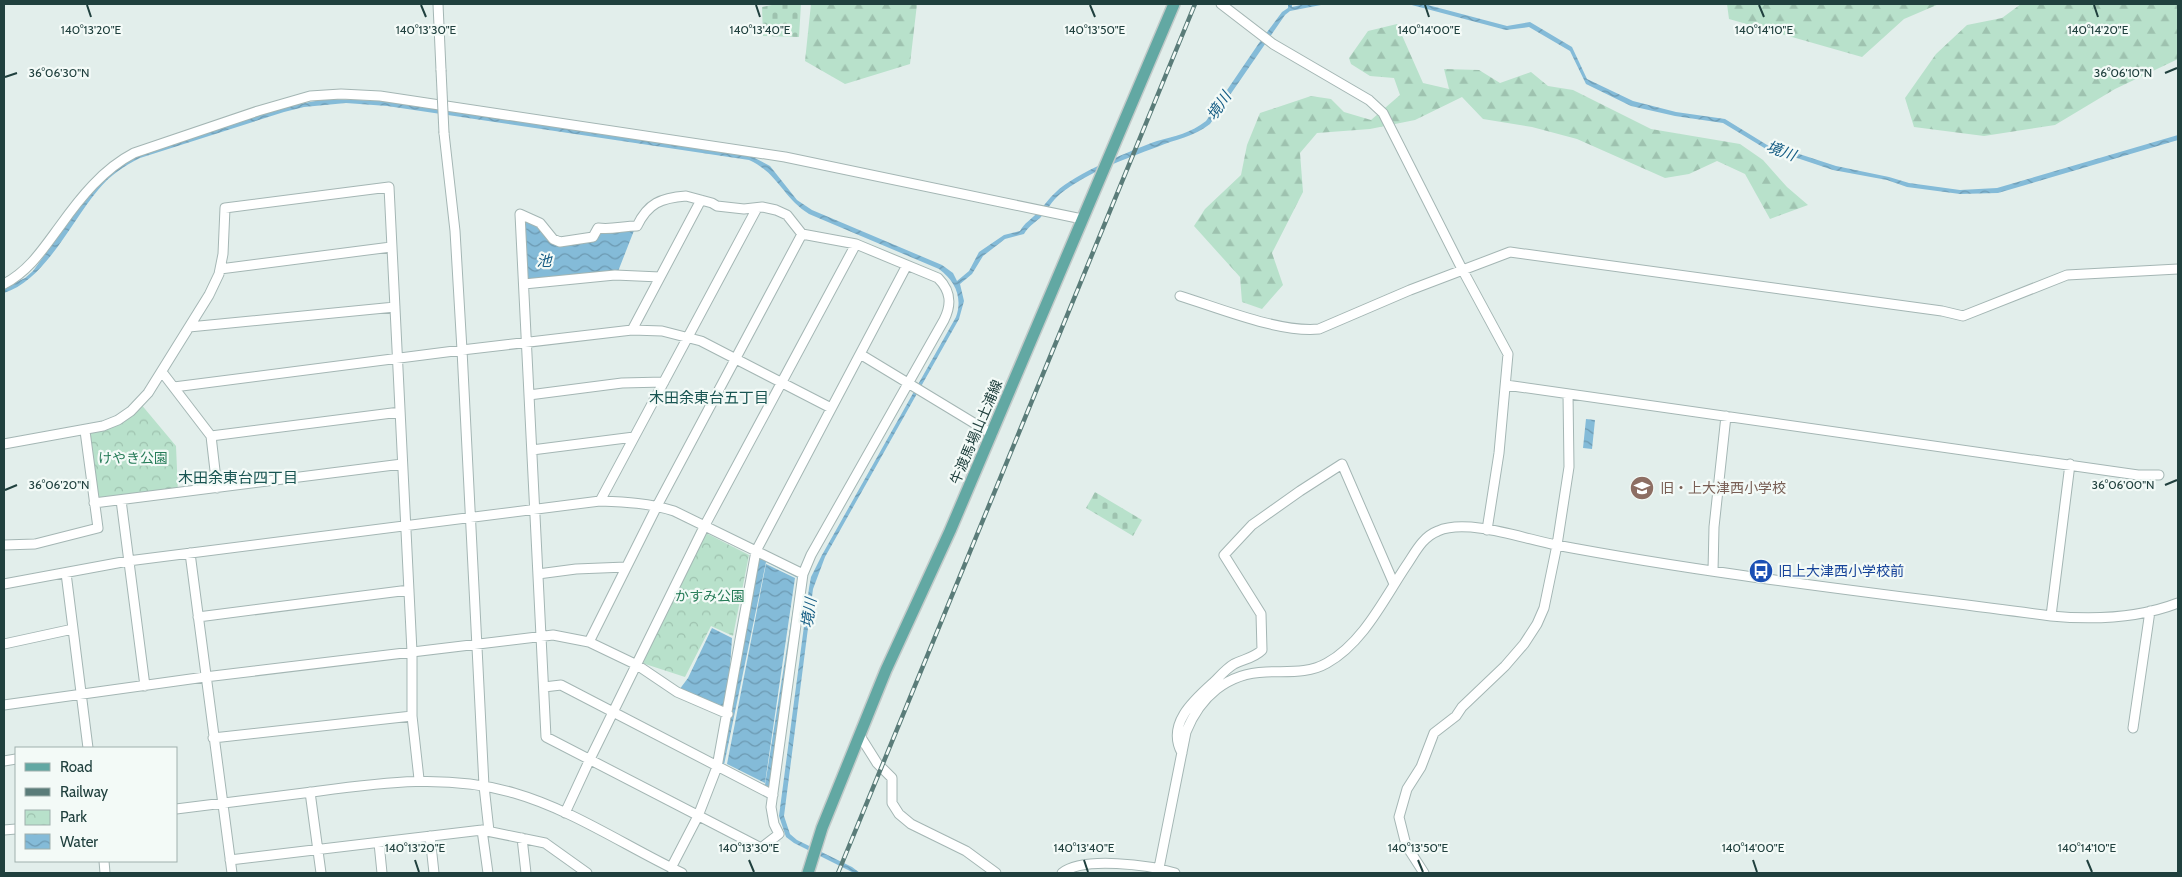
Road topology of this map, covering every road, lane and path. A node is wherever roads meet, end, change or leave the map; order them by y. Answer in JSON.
{"nodes":[{"id":1,"x":438,"y":4,"type":"edge"},
{"id":2,"x":1221,"y":4,"type":"edge"},
{"id":3,"x":1174,"y":5,"type":"edge"},
{"id":4,"x":701,"y":200,"type":"junction"},
{"id":5,"x":757,"y":208,"type":"junction"},
{"id":6,"x":1082,"y":219,"type":"junction"},
{"id":7,"x":802,"y":234,"type":"junction"},
{"id":8,"x":856,"y":244,"type":"junction"},
{"id":9,"x":391,"y":247,"type":"junction"},
{"id":10,"x":907,"y":265,"type":"junction"},
{"id":11,"x":220,"y":269,"type":"junction"},
{"id":12,"x":1462,"y":269,"type":"junction"},
{"id":13,"x":2178,"y":269,"type":"edge"},
{"id":14,"x":660,"y":278,"type":"junction"},
{"id":15,"x":4,"y":284,"type":"edge"},
{"id":16,"x":524,"y":284,"type":"junction"},
{"id":17,"x":1180,"y":296,"type":"dead end"},
{"id":18,"x":394,"y":307,"type":"junction"},
{"id":19,"x":189,"y":328,"type":"junction"},
{"id":20,"x":632,"y":330,"type":"junction"},
{"id":21,"x":688,"y":337,"type":"junction"},
{"id":22,"x":526,"y":342,"type":"junction"},
{"id":23,"x":462,"y":350,"type":"junction"},
{"id":24,"x":860,"y":354,"type":"junction"},
{"id":25,"x":736,"y":358,"type":"junction"},
{"id":26,"x":398,"y":359,"type":"junction"},
{"id":27,"x":162,"y":372,"type":"junction"},
{"id":28,"x":664,"y":382,"type":"junction"},
{"id":29,"x":782,"y":382,"type":"junction"},
{"id":30,"x":908,"y":382,"type":"junction"},
{"id":31,"x":1506,"y":385,"type":"junction"},
{"id":32,"x":174,"y":387,"type":"junction"},
{"id":33,"x":1568,"y":394,"type":"junction"},
{"id":34,"x":529,"y":395,"type":"junction"},
{"id":35,"x":831,"y":408,"type":"junction"},
{"id":36,"x":400,"y":412,"type":"junction"},
{"id":37,"x":1726,"y":416,"type":"junction"},
{"id":38,"x":85,"y":431,"type":"junction"},
{"id":39,"x":992,"y":434,"type":"junction"},
{"id":40,"x":211,"y":436,"type":"junction"},
{"id":41,"x":634,"y":437,"type":"junction"},
{"id":42,"x":4,"y":444,"type":"edge"},
{"id":43,"x":532,"y":450,"type":"junction"},
{"id":44,"x":402,"y":464,"type":"junction"},
{"id":45,"x":2070,"y":464,"type":"junction"},
{"id":46,"x":2159,"y":475,"type":"dead end"},
{"id":47,"x":217,"y":488,"type":"junction"},
{"id":48,"x":121,"y":500,"type":"junction"},
{"id":49,"x":600,"y":501,"type":"junction"},
{"id":50,"x":94,"y":503,"type":"junction"},
{"id":51,"x":657,"y":506,"type":"junction"},
{"id":52,"x":534,"y":509,"type":"junction"},
{"id":53,"x":470,"y":516,"type":"junction"},
{"id":54,"x":406,"y":525,"type":"junction"},
{"id":55,"x":705,"y":526,"type":"junction"},
{"id":56,"x":1487,"y":530,"type":"junction"},
{"id":57,"x":4,"y":545,"type":"edge"},
{"id":58,"x":1557,"y":545,"type":"junction"},
{"id":59,"x":756,"y":551,"type":"junction"},
{"id":60,"x":190,"y":553,"type":"junction"},
{"id":61,"x":128,"y":561,"type":"junction"},
{"id":62,"x":626,"y":567,"type":"junction"},
{"id":63,"x":1713,"y":571,"type":"junction"},
{"id":64,"x":66,"y":572,"type":"junction"},
{"id":65,"x":538,"y":574,"type":"junction"},
{"id":66,"x":803,"y":574,"type":"junction"},
{"id":67,"x":4,"y":584,"type":"edge"},
{"id":68,"x":1394,"y":584,"type":"junction"},
{"id":69,"x":409,"y":590,"type":"junction"},
{"id":70,"x":2178,"y":603,"type":"edge"},
{"id":71,"x":2150,"y":611,"type":"junction"},
{"id":72,"x":2051,"y":616,"type":"junction"},
{"id":73,"x":198,"y":617,"type":"junction"},
{"id":74,"x":73,"y":629,"type":"junction"},
{"id":75,"x":541,"y":636,"type":"junction"},
{"id":76,"x":590,"y":642,"type":"junction"},
{"id":77,"x":478,"y":643,"type":"junction"},
{"id":78,"x":4,"y":644,"type":"edge"},
{"id":79,"x":412,"y":652,"type":"junction"},
{"id":80,"x":637,"y":666,"type":"junction"},
{"id":81,"x":205,"y":678,"type":"junction"},
{"id":82,"x":145,"y":686,"type":"junction"},
{"id":83,"x":544,"y":687,"type":"junction"},
{"id":84,"x":81,"y":694,"type":"junction"},
{"id":85,"x":4,"y":705,"type":"edge"},
{"id":86,"x":614,"y":712,"type":"junction"},
{"id":87,"x":728,"y":714,"type":"junction"},
{"id":88,"x":412,"y":716,"type":"junction"},
{"id":89,"x":2133,"y":728,"type":"dead end"},
{"id":90,"x":860,"y":736,"type":"junction"},
{"id":91,"x":213,"y":738,"type":"junction"},
{"id":92,"x":88,"y":747,"type":"edge"},
{"id":93,"x":1182,"y":753,"type":"junction"},
{"id":94,"x":590,"y":759,"type":"junction"},
{"id":95,"x":718,"y":767,"type":"junction"},
{"id":96,"x":419,"y":780,"type":"junction"},
{"id":97,"x":484,"y":786,"type":"junction"},
{"id":98,"x":310,"y":792,"type":"junction"},
{"id":99,"x":773,"y":795,"type":"junction"},
{"id":100,"x":222,"y":803,"type":"junction"},
{"id":101,"x":178,"y":809,"type":"edge"},
{"id":102,"x":565,"y":813,"type":"junction"},
{"id":103,"x":698,"y":816,"type":"junction"},
{"id":104,"x":486,"y":830,"type":"junction"},
{"id":105,"x":430,"y":836,"type":"junction"},
{"id":106,"x":522,"y":838,"type":"junction"},
{"id":107,"x":379,"y":843,"type":"junction"},
{"id":108,"x":318,"y":850,"type":"junction"},
{"id":109,"x":230,"y":860,"type":"junction"},
{"id":110,"x":671,"y":868,"type":"junction"},
{"id":111,"x":576,"y":870,"type":"edge"},
{"id":112,"x":1159,"y":871,"type":"edge"},
{"id":113,"x":232,"y":873,"type":"edge"},
{"id":114,"x":321,"y":873,"type":"edge"},
{"id":115,"x":382,"y":873,"type":"edge"},
{"id":116,"x":434,"y":873,"type":"edge"},
{"id":117,"x":488,"y":873,"type":"edge"},
{"id":118,"x":526,"y":873,"type":"edge"},
{"id":119,"x":586,"y":873,"type":"edge"},
{"id":120,"x":682,"y":873,"type":"edge"},
{"id":121,"x":808,"y":873,"type":"edge"},
{"id":122,"x":996,"y":873,"type":"edge"},
{"id":123,"x":1062,"y":873,"type":"edge"},
{"id":124,"x":1175,"y":873,"type":"edge"},
{"id":125,"x":1424,"y":873,"type":"edge"}],
"edges":[{"from":1,"to":23,"type":"street","bridge":true},
{"from":2,"to":12,"type":"street"},
{"from":3,"to":6,"type":"main road","name":"牛渡馬場山土浦線"},
{"from":4,"to":5,"type":"street"},
{"from":4,"to":14,"type":"street"},
{"from":4,"to":16,"type":"street"},
{"from":5,"to":7,"type":"street"},
{"from":5,"to":21,"type":"street"},
{"from":6,"to":15,"type":"street"},
{"from":6,"to":39,"type":"main road","name":"牛渡馬場山土浦線"},
{"from":7,"to":8,"type":"street"},
{"from":7,"to":25,"type":"street"},
{"from":8,"to":10,"type":"street"},
{"from":8,"to":29,"type":"street"},
{"from":9,"to":11,"type":"street"},
{"from":9,"to":11,"type":"street"},
{"from":9,"to":18,"type":"street"},
{"from":10,"to":24,"type":"street"},
{"from":10,"to":30,"type":"street"},
{"from":11,"to":19,"type":"street"},
{"from":12,"to":13,"type":"street"},
{"from":12,"to":17,"type":"street"},
{"from":12,"to":31,"type":"street"},
{"from":14,"to":16,"type":"street"},
{"from":14,"to":20,"type":"street"},
{"from":16,"to":22,"type":"street"},
{"from":18,"to":19,"type":"street"},
{"from":18,"to":26,"type":"street"},
{"from":19,"to":27,"type":"street"},
{"from":20,"to":21,"type":"street"},
{"from":20,"to":22,"type":"street"},
{"from":21,"to":25,"type":"street"},
{"from":21,"to":28,"type":"street"},
{"from":22,"to":23,"type":"street"},
{"from":22,"to":34,"type":"street"},
{"from":23,"to":26,"type":"street"},
{"from":23,"to":53,"type":"street"},
{"from":24,"to":30,"type":"street"},
{"from":24,"to":35,"type":"street"},
{"from":25,"to":29,"type":"street"},
{"from":25,"to":51,"type":"street"},
{"from":26,"to":32,"type":"street"},
{"from":26,"to":36,"type":"street"},
{"from":27,"to":32,"type":"street"},
{"from":27,"to":38,"type":"street"},
{"from":28,"to":34,"type":"street"},
{"from":28,"to":41,"type":"street"},
{"from":29,"to":35,"type":"street"},
{"from":29,"to":55,"type":"street"},
{"from":30,"to":39,"type":"street"},
{"from":30,"to":66,"type":"street"},
{"from":31,"to":33,"type":"street"},
{"from":31,"to":56,"type":"street"},
{"from":32,"to":40,"type":"street"},
{"from":33,"to":37,"type":"street"},
{"from":33,"to":58,"type":"street"},
{"from":34,"to":43,"type":"street"},
{"from":35,"to":59,"type":"street"},
{"from":36,"to":40,"type":"street"},
{"from":36,"to":44,"type":"street"},
{"from":37,"to":45,"type":"street"},
{"from":37,"to":63,"type":"street"},
{"from":38,"to":42,"type":"street"},
{"from":38,"to":50,"type":"street"},
{"from":39,"to":90,"type":"main road","name":"牛渡馬場山土浦線"},
{"from":40,"to":47,"type":"street"},
{"from":41,"to":43,"type":"street"},
{"from":41,"to":49,"type":"street"},
{"from":43,"to":52,"type":"street"},
{"from":44,"to":47,"type":"street"},
{"from":44,"to":54,"type":"street"},
{"from":45,"to":46,"type":"street"},
{"from":45,"to":72,"type":"street"},
{"from":47,"to":48,"type":"street"},
{"from":48,"to":50,"type":"street"},
{"from":48,"to":61,"type":"street"},
{"from":49,"to":51,"type":"street"},
{"from":49,"to":52,"type":"street"},
{"from":50,"to":57,"type":"street"},
{"from":51,"to":55,"type":"street"},
{"from":51,"to":62,"type":"street"},
{"from":52,"to":53,"type":"street"},
{"from":52,"to":65,"type":"street"},
{"from":53,"to":54,"type":"street"},
{"from":53,"to":77,"type":"street"},
{"from":54,"to":60,"type":"street"},
{"from":54,"to":69,"type":"street"},
{"from":55,"to":59,"type":"street"},
{"from":55,"to":80,"type":"street"},
{"from":56,"to":58,"type":"street"},
{"from":56,"to":68,"type":"street"},
{"from":58,"to":63,"type":"street"},
{"from":58,"to":125,"type":"street"},
{"from":59,"to":66,"type":"street"},
{"from":59,"to":87,"type":"street"},
{"from":60,"to":61,"type":"street"},
{"from":60,"to":73,"type":"street"},
{"from":61,"to":64,"type":"street"},
{"from":61,"to":82,"type":"street"},
{"from":62,"to":65,"type":"street"},
{"from":62,"to":76,"type":"street"},
{"from":63,"to":72,"type":"street"},
{"from":64,"to":67,"type":"street"},
{"from":64,"to":74,"type":"street"},
{"from":65,"to":75,"type":"street"},
{"from":66,"to":99,"type":"street"},
{"from":68,"to":93,"type":"street"},
{"from":68,"to":93,"type":"street"},
{"from":69,"to":73,"type":"street"},
{"from":69,"to":79,"type":"street"},
{"from":70,"to":71,"type":"street"},
{"from":71,"to":72,"type":"street"},
{"from":71,"to":89,"type":"street"},
{"from":73,"to":81,"type":"street"},
{"from":74,"to":78,"type":"street"},
{"from":74,"to":84,"type":"street"},
{"from":75,"to":76,"type":"street"},
{"from":75,"to":77,"type":"street"},
{"from":75,"to":83,"type":"street"},
{"from":76,"to":80,"type":"street"},
{"from":77,"to":79,"type":"street"},
{"from":77,"to":97,"type":"street"},
{"from":79,"to":81,"type":"street"},
{"from":79,"to":88,"type":"street"},
{"from":80,"to":86,"type":"street"},
{"from":80,"to":87,"type":"street"},
{"from":81,"to":82,"type":"street"},
{"from":81,"to":91,"type":"street"},
{"from":82,"to":84,"type":"street"},
{"from":83,"to":86,"type":"street"},
{"from":83,"to":94,"type":"street"},
{"from":84,"to":85,"type":"street"},
{"from":84,"to":92,"type":"street"},
{"from":86,"to":94,"type":"street"},
{"from":86,"to":95,"type":"street"},
{"from":87,"to":95,"type":"street"},
{"from":88,"to":91,"type":"street"},
{"from":88,"to":96,"type":"street"},
{"from":90,"to":121,"type":"main road","name":"牛渡馬場山土浦線"},
{"from":90,"to":122,"type":"street"},
{"from":91,"to":100,"type":"street"},
{"from":93,"to":112,"type":"street"},
{"from":94,"to":102,"type":"street"},
{"from":94,"to":103,"type":"street"},
{"from":95,"to":99,"type":"street"},
{"from":95,"to":103,"type":"street"},
{"from":96,"to":97,"type":"street"},
{"from":96,"to":98,"type":"street"},
{"from":97,"to":102,"type":"street"},
{"from":97,"to":104,"type":"street"},
{"from":98,"to":100,"type":"street"},
{"from":98,"to":108,"type":"street"},
{"from":99,"to":103,"type":"street"},
{"from":100,"to":101,"type":"street"},
{"from":100,"to":109,"type":"street"},
{"from":102,"to":110,"type":"street"},
{"from":103,"to":110,"type":"street"},
{"from":104,"to":105,"type":"street"},
{"from":104,"to":106,"type":"street"},
{"from":104,"to":117,"type":"street"},
{"from":105,"to":107,"type":"street"},
{"from":105,"to":116,"type":"street"},
{"from":106,"to":111,"type":"street"},
{"from":106,"to":118,"type":"street"},
{"from":107,"to":108,"type":"street"},
{"from":107,"to":115,"type":"street"},
{"from":108,"to":109,"type":"street"},
{"from":108,"to":114,"type":"street"},
{"from":109,"to":113,"type":"street"},
{"from":110,"to":120,"type":"street"},
{"from":111,"to":119,"type":"street"},
{"from":112,"to":123,"type":"street"},
{"from":112,"to":124,"type":"street"}]}
